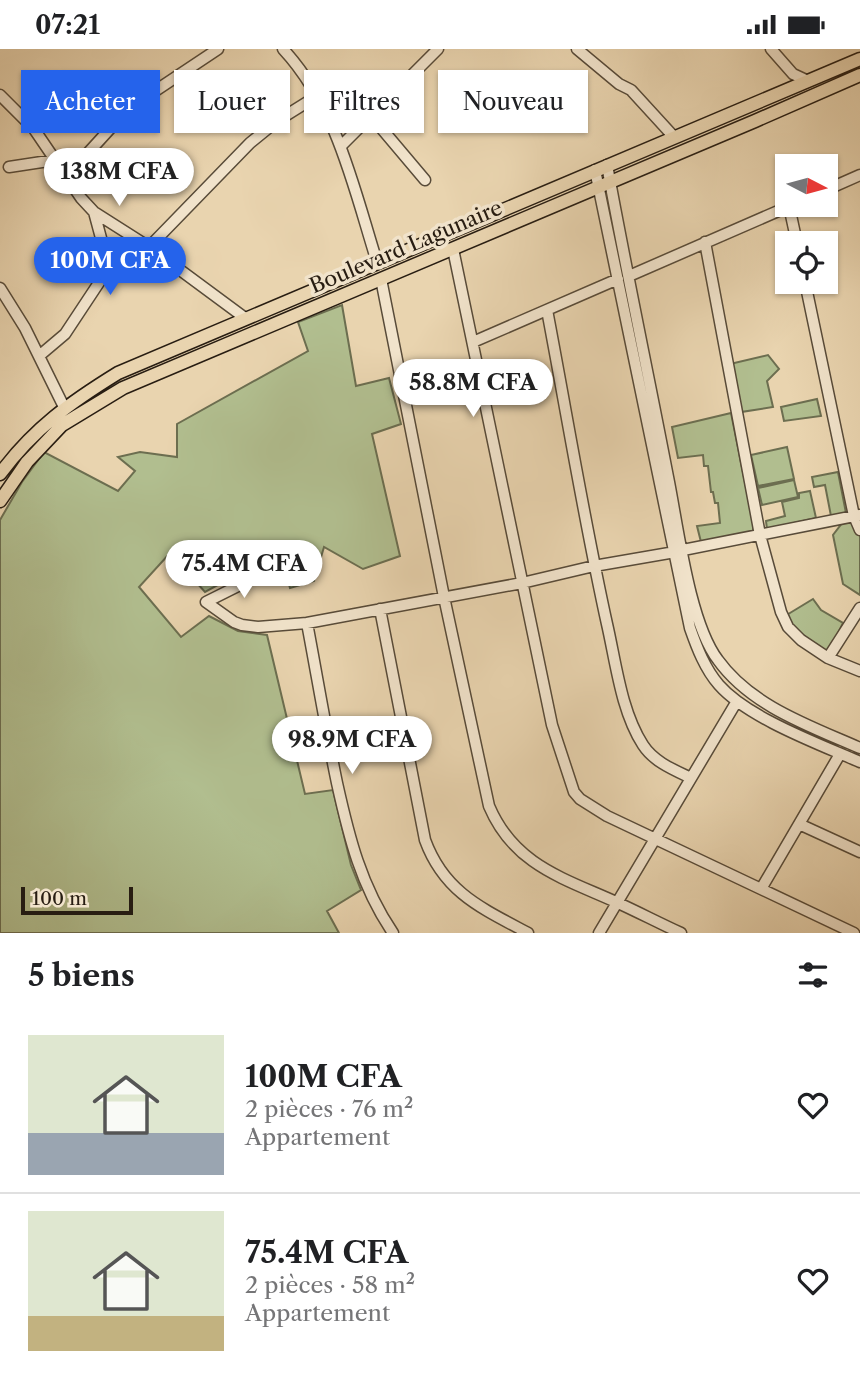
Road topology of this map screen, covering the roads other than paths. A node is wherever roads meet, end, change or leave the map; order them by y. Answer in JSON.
{"nodes":[{"id":1,"x":218,"y":49,"type":"edge"},
{"id":2,"x":283,"y":49,"type":"edge"},
{"id":3,"x":438,"y":49,"type":"edge"},
{"id":4,"x":577,"y":49,"type":"edge"},
{"id":5,"x":771,"y":49,"type":"edge"},
{"id":6,"x":860,"y":59,"type":"edge"},
{"id":7,"x":417,"y":70,"type":"edge"},
{"id":8,"x":304,"y":75,"type":"edge"},
{"id":9,"x":860,"y":75,"type":"edge"},
{"id":10,"x":807,"y":81,"type":"junction"},
{"id":11,"x":0,"y":95,"type":"edge"},
{"id":12,"x":304,"y":104,"type":"edge"},
{"id":13,"x":335,"y":133,"type":"edge"},
{"id":14,"x":354,"y":133,"type":"edge"},
{"id":15,"x":384,"y":133,"type":"edge"},
{"id":16,"x":674,"y":137,"type":"junction"},
{"id":17,"x":341,"y":146,"type":"junction"},
{"id":18,"x":55,"y":160,"type":"junction"},
{"id":19,"x":9,"y":167,"type":"dead end"},
{"id":20,"x":601,"y":167,"type":"junction"},
{"id":21,"x":860,"y":175,"type":"edge"},
{"id":22,"x":66,"y":176,"type":"junction"},
{"id":23,"x":425,"y":180,"type":"dead end"},
{"id":24,"x":605,"y":185,"type":"junction"},
{"id":25,"x":838,"y":185,"type":"edge"},
{"id":26,"x":94,"y":212,"type":"junction"},
{"id":27,"x":775,"y":212,"type":"edge"},
{"id":28,"x":705,"y":242,"type":"junction"},
{"id":29,"x":149,"y":247,"type":"junction"},
{"id":30,"x":453,"y":249,"type":"junction"},
{"id":31,"x":377,"y":262,"type":"junction"},
{"id":32,"x":623,"y":278,"type":"junction"},
{"id":33,"x":381,"y":279,"type":"junction"},
{"id":34,"x":0,"y":288,"type":"edge"},
{"id":35,"x":808,"y":294,"type":"edge"},
{"id":36,"x":547,"y":310,"type":"junction"},
{"id":37,"x":245,"y":318,"type":"junction"},
{"id":38,"x":473,"y":342,"type":"junction"},
{"id":39,"x":39,"y":356,"type":"junction"},
{"id":40,"x":64,"y":407,"type":"junction"},
{"id":41,"x":0,"y":474,"type":"edge"},
{"id":42,"x":0,"y":501,"type":"edge"},
{"id":43,"x":857,"y":516,"type":"edge"},
{"id":44,"x":860,"y":530,"type":"edge"},
{"id":45,"x":760,"y":535,"type":"junction"},
{"id":46,"x":679,"y":551,"type":"junction"},
{"id":47,"x":594,"y":566,"type":"junction"},
{"id":48,"x":268,"y":571,"type":"dead end"},
{"id":49,"x":522,"y":583,"type":"junction"},
{"id":50,"x":443,"y":597,"type":"junction"},
{"id":51,"x":860,"y":608,"type":"edge"},
{"id":52,"x":380,"y":609,"type":"junction"},
{"id":53,"x":307,"y":623,"type":"junction"},
{"id":54,"x":828,"y":657,"type":"junction"},
{"id":55,"x":860,"y":671,"type":"edge"},
{"id":56,"x":737,"y":701,"type":"junction"},
{"id":57,"x":860,"y":748,"type":"edge"},
{"id":58,"x":840,"y":754,"type":"junction"},
{"id":59,"x":860,"y":762,"type":"edge"},
{"id":60,"x":691,"y":778,"type":"junction"},
{"id":61,"x":799,"y":824,"type":"junction"},
{"id":62,"x":655,"y":838,"type":"junction"},
{"id":63,"x":860,"y":852,"type":"edge"},
{"id":64,"x":761,"y":888,"type":"junction"},
{"id":65,"x":617,"y":902,"type":"junction"},
{"id":66,"x":393,"y":933,"type":"edge"},
{"id":67,"x":528,"y":933,"type":"edge"},
{"id":68,"x":599,"y":933,"type":"edge"},
{"id":69,"x":681,"y":933,"type":"edge"},
{"id":70,"x":854,"y":933,"type":"edge"}],
"edges":[{"from":1,"to":22,"type":"street"},
{"from":2,"to":8,"type":"street"},
{"from":3,"to":7,"type":"street"},
{"from":4,"to":16,"type":"street"},
{"from":5,"to":10,"type":"street"},
{"from":6,"to":10,"type":"main road","name":"Boulevard Lagunaire"},
{"from":9,"to":24,"type":"main road","name":"Boulevard Lagunaire"},
{"from":10,"to":16,"type":"main road","name":"Boulevard Lagunaire"},
{"from":11,"to":18,"type":"street"},
{"from":12,"to":29,"type":"street"},
{"from":13,"to":17,"type":"street"},
{"from":14,"to":17,"type":"street"},
{"from":15,"to":23,"type":"street"},
{"from":16,"to":20,"type":"main road","name":"Boulevard Lagunaire"},
{"from":17,"to":31,"type":"street"},
{"from":18,"to":19,"type":"street"},
{"from":18,"to":22,"type":"street"},
{"from":20,"to":24,"type":"street"},
{"from":20,"to":31,"type":"main road","name":"Boulevard Lagunaire"},
{"from":21,"to":25,"type":"street"},
{"from":22,"to":26,"type":"street"},
{"from":24,"to":30,"type":"main road","name":"Boulevard Lagunaire"},
{"from":24,"to":32,"type":"street"},
{"from":26,"to":29,"type":"street"},
{"from":26,"to":39,"type":"street"},
{"from":27,"to":28,"type":"street"},
{"from":28,"to":32,"type":"street"},
{"from":28,"to":45,"type":"street"},
{"from":29,"to":37,"type":"street"},
{"from":30,"to":33,"type":"main road","name":"Boulevard Lagunaire"},
{"from":30,"to":38,"type":"street"},
{"from":31,"to":37,"type":"main road","name":"Boulevard Lagunaire"},
{"from":32,"to":36,"type":"street"},
{"from":32,"to":46,"type":"street"},
{"from":33,"to":42,"type":"main road","name":"Boulevard Lagunaire"},
{"from":33,"to":50,"type":"street"},
{"from":34,"to":39,"type":"street"},
{"from":35,"to":43,"type":"street"},
{"from":36,"to":38,"type":"street"},
{"from":36,"to":47,"type":"street"},
{"from":37,"to":40,"type":"main road","name":"Boulevard Lagunaire"},
{"from":38,"to":49,"type":"street"},
{"from":39,"to":40,"type":"street"},
{"from":40,"to":41,"type":"main road","name":"Boulevard Lagunaire"},
{"from":43,"to":44,"type":"street"},
{"from":43,"to":45,"type":"street"},
{"from":45,"to":46,"type":"street"},
{"from":45,"to":54,"type":"street"},
{"from":46,"to":47,"type":"street"},
{"from":46,"to":56,"type":"street"},
{"from":46,"to":57,"type":"street"},
{"from":47,"to":49,"type":"street"},
{"from":47,"to":60,"type":"street"},
{"from":48,"to":53,"type":"street"},
{"from":49,"to":50,"type":"street"},
{"from":49,"to":62,"type":"street"},
{"from":50,"to":52,"type":"street"},
{"from":50,"to":65,"type":"street"},
{"from":51,"to":54,"type":"street"},
{"from":52,"to":53,"type":"street"},
{"from":52,"to":67,"type":"street"},
{"from":53,"to":66,"type":"street"},
{"from":54,"to":55,"type":"street"},
{"from":56,"to":58,"type":"street"},
{"from":56,"to":60,"type":"street"},
{"from":58,"to":59,"type":"street"},
{"from":58,"to":61,"type":"street"},
{"from":60,"to":62,"type":"street"},
{"from":61,"to":63,"type":"street"},
{"from":61,"to":64,"type":"street"},
{"from":62,"to":64,"type":"street"},
{"from":62,"to":65,"type":"street"},
{"from":64,"to":70,"type":"street"},
{"from":65,"to":68,"type":"street"},
{"from":65,"to":69,"type":"street"}]}
